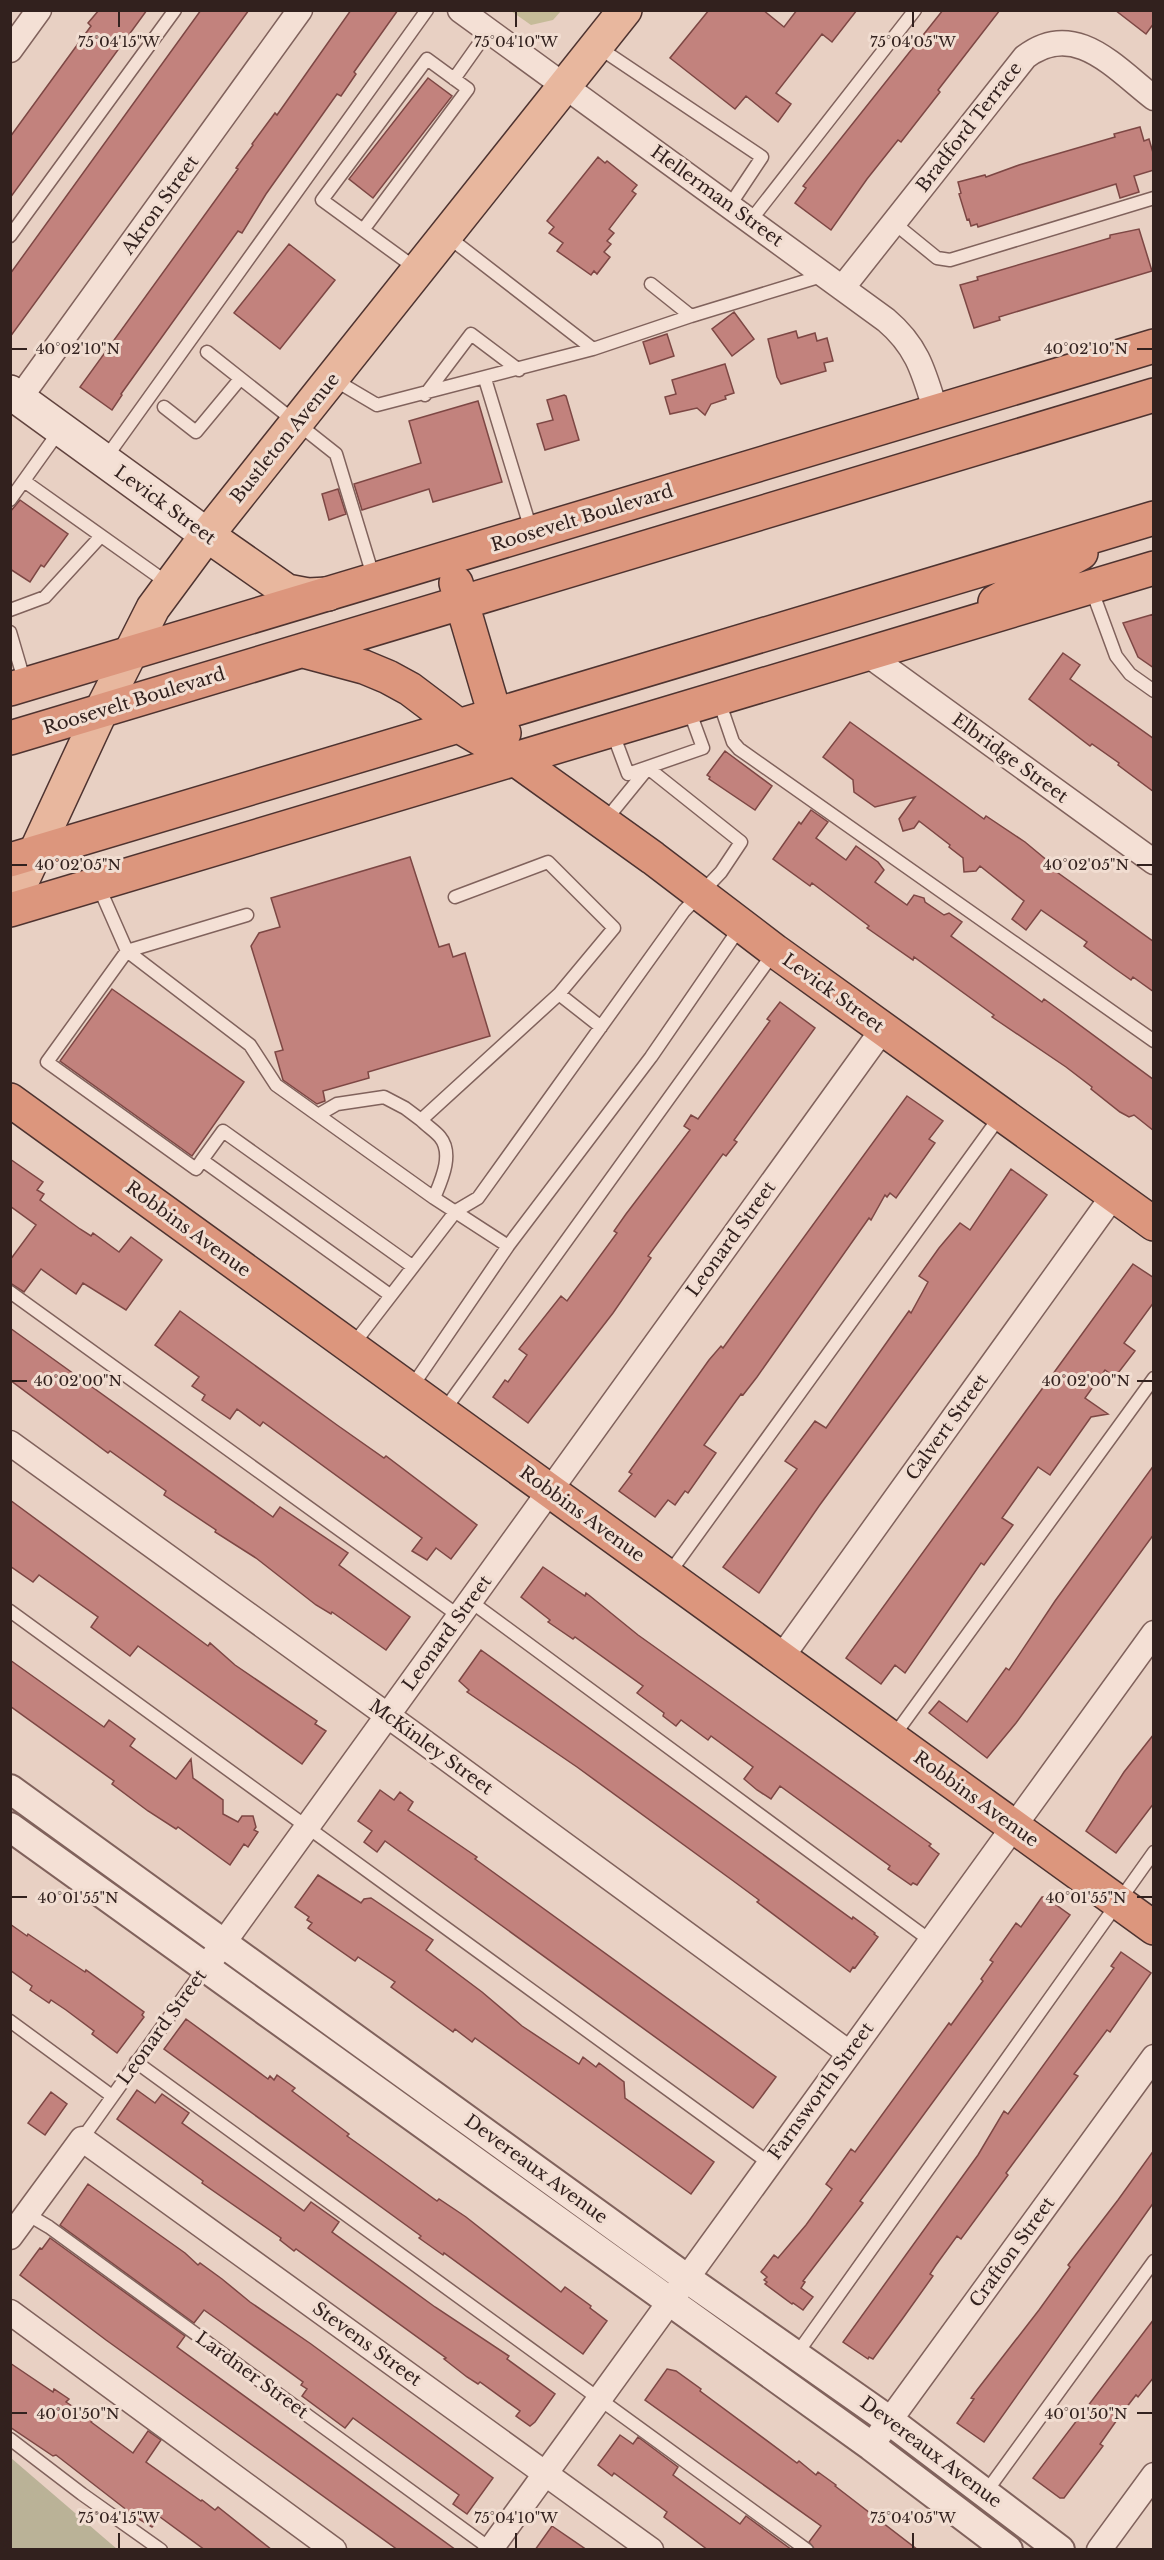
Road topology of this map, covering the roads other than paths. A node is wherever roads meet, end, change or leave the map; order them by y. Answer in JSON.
{"nodes":[{"id":1,"x":39,"y":10,"type":"edge"},
{"id":2,"x":175,"y":10,"type":"edge"},
{"id":3,"x":300,"y":10,"type":"edge"},
{"id":4,"x":427,"y":10,"type":"edge"},
{"id":5,"x":460,"y":10,"type":"edge"},
{"id":6,"x":625,"y":10,"type":"edge"},
{"id":7,"x":915,"y":10,"type":"edge"},
{"id":8,"x":488,"y":31,"type":"junction"},
{"id":9,"x":597,"y":46,"type":"junction"},
{"id":10,"x":10,"y":50,"type":"edge"},
{"id":11,"x":454,"y":79,"type":"junction"},
{"id":12,"x":564,"y":87,"type":"junction"},
{"id":13,"x":1154,"y":98,"type":"edge"},
{"id":14,"x":1154,"y":198,"type":"edge"},
{"id":15,"x":730,"y":205,"type":"junction"},
{"id":16,"x":751,"y":220,"type":"junction"},
{"id":17,"x":894,"y":223,"type":"junction"},
{"id":18,"x":363,"y":230,"type":"junction"},
{"id":19,"x":10,"y":236,"type":"edge"},
{"id":20,"x":447,"y":236,"type":"junction"},
{"id":21,"x":419,"y":271,"type":"junction"},
{"id":22,"x":834,"y":281,"type":"junction"},
{"id":23,"x":651,"y":284,"type":"dead end"},
{"id":24,"x":691,"y":316,"type":"junction"},
{"id":25,"x":593,"y":349,"type":"junction"},
{"id":26,"x":1145,"y":349,"type":"edge"},
{"id":27,"x":207,"y":352,"type":"dead end"},
{"id":28,"x":519,"y":370,"type":"junction"},
{"id":29,"x":240,"y":379,"type":"junction"},
{"id":30,"x":333,"y":379,"type":"junction"},
{"id":31,"x":485,"y":379,"type":"junction"},
{"id":32,"x":425,"y":395,"type":"junction"},
{"id":33,"x":1154,"y":395,"type":"edge"},
{"id":34,"x":15,"y":396,"type":"edge"},
{"id":35,"x":164,"y":406,"type":"dead end"},
{"id":36,"x":936,"y":412,"type":"junction"},
{"id":37,"x":297,"y":425,"type":"junction"},
{"id":38,"x":61,"y":429,"type":"junction"},
{"id":39,"x":978,"y":448,"type":"junction"},
{"id":40,"x":104,"y":460,"type":"junction"},
{"id":41,"x":24,"y":480,"type":"junction"},
{"id":42,"x":10,"y":500,"type":"edge"},
{"id":43,"x":1141,"y":521,"type":"edge"},
{"id":44,"x":532,"y":532,"type":"junction"},
{"id":45,"x":207,"y":535,"type":"junction"},
{"id":46,"x":101,"y":536,"type":"junction"},
{"id":47,"x":449,"y":558,"type":"junction"},
{"id":48,"x":1154,"y":568,"type":"edge"},
{"id":49,"x":375,"y":580,"type":"junction"},
{"id":50,"x":169,"y":584,"type":"junction"},
{"id":51,"x":1091,"y":586,"type":"junction"},
{"id":52,"x":329,"y":594,"type":"junction"},
{"id":53,"x":462,"y":603,"type":"junction"},
{"id":54,"x":10,"y":610,"type":"edge"},
{"id":55,"x":947,"y":630,"type":"junction"},
{"id":56,"x":10,"y":632,"type":"edge"},
{"id":57,"x":302,"y":650,"type":"junction"},
{"id":58,"x":129,"y":653,"type":"junction"},
{"id":59,"x":867,"y":654,"type":"junction"},
{"id":60,"x":18,"y":687,"type":"edge"},
{"id":61,"x":1154,"y":692,"type":"edge"},
{"id":62,"x":703,"y":703,"type":"junction"},
{"id":63,"x":101,"y":711,"type":"junction"},
{"id":64,"x":495,"y":715,"type":"junction"},
{"id":65,"x":459,"y":726,"type":"junction"},
{"id":66,"x":611,"y":730,"type":"junction"},
{"id":67,"x":10,"y":738,"type":"edge"},
{"id":68,"x":515,"y":759,"type":"junction"},
{"id":69,"x":648,"y":768,"type":"junction"},
{"id":70,"x":604,"y":823,"type":"junction"},
{"id":71,"x":23,"y":856,"type":"edge"},
{"id":72,"x":1154,"y":862,"type":"edge"},
{"id":73,"x":98,"y":884,"type":"junction"},
{"id":74,"x":700,"y":896,"type":"junction"},
{"id":75,"x":455,"y":897,"type":"dead end"},
{"id":76,"x":10,"y":909,"type":"edge"},
{"id":77,"x":248,"y":915,"type":"dead end"},
{"id":78,"x":741,"y":925,"type":"junction"},
{"id":79,"x":127,"y":951,"type":"junction"},
{"id":80,"x":775,"y":951,"type":"junction"},
{"id":81,"x":559,"y":994,"type":"junction"},
{"id":82,"x":601,"y":1027,"type":"junction"},
{"id":83,"x":883,"y":1029,"type":"junction"},
{"id":84,"x":1154,"y":1041,"type":"edge"},
{"id":85,"x":10,"y":1100,"type":"edge"},
{"id":86,"x":318,"y":1115,"type":"junction"},
{"id":87,"x":1001,"y":1115,"type":"junction"},
{"id":88,"x":421,"y":1120,"type":"junction"},
{"id":89,"x":202,"y":1160,"type":"junction"},
{"id":90,"x":1113,"y":1196,"type":"junction"},
{"id":91,"x":434,"y":1198,"type":"junction"},
{"id":92,"x":456,"y":1211,"type":"junction"},
{"id":93,"x":1154,"y":1224,"type":"edge"},
{"id":94,"x":508,"y":1246,"type":"junction"},
{"id":95,"x":412,"y":1266,"type":"junction"},
{"id":96,"x":10,"y":1292,"type":"edge"},
{"id":97,"x":390,"y":1295,"type":"junction"},
{"id":98,"x":351,"y":1347,"type":"junction"},
{"id":99,"x":1154,"y":1378,"type":"edge"},
{"id":100,"x":410,"y":1389,"type":"junction"},
{"id":101,"x":442,"y":1413,"type":"junction"},
{"id":102,"x":10,"y":1443,"type":"edge"},
{"id":103,"x":550,"y":1491,"type":"junction"},
{"id":104,"x":667,"y":1576,"type":"junction"},
{"id":105,"x":464,"y":1609,"type":"junction"},
{"id":106,"x":10,"y":1611,"type":"edge"},
{"id":107,"x":1154,"y":1633,"type":"edge"},
{"id":108,"x":781,"y":1658,"type":"junction"},
{"id":109,"x":387,"y":1715,"type":"junction"},
{"id":110,"x":892,"y":1738,"type":"junction"},
{"id":111,"x":10,"y":1789,"type":"edge"},
{"id":112,"x":1013,"y":1826,"type":"junction"},
{"id":113,"x":10,"y":1827,"type":"edge"},
{"id":114,"x":306,"y":1828,"type":"junction"},
{"id":115,"x":1154,"y":1852,"type":"edge"},
{"id":116,"x":1118,"y":1902,"type":"junction"},
{"id":117,"x":1154,"y":1928,"type":"edge"},
{"id":118,"x":930,"y":1941,"type":"junction"},
{"id":119,"x":223,"y":1942,"type":"junction"},
{"id":120,"x":206,"y":1967,"type":"junction"},
{"id":121,"x":10,"y":2021,"type":"edge"},
{"id":122,"x":849,"y":2053,"type":"junction"},
{"id":123,"x":1154,"y":2057,"type":"edge"},
{"id":124,"x":136,"y":2062,"type":"junction"},
{"id":125,"x":112,"y":2096,"type":"junction"},
{"id":126,"x":82,"y":2139,"type":"junction"},
{"id":127,"x":769,"y":2163,"type":"junction"},
{"id":128,"x":19,"y":2209,"type":"edge"},
{"id":129,"x":10,"y":2237,"type":"edge"},
{"id":130,"x":1154,"y":2261,"type":"edge"},
{"id":131,"x":686,"y":2278,"type":"junction"},
{"id":132,"x":669,"y":2301,"type":"junction"},
{"id":133,"x":10,"y":2312,"type":"edge"},
{"id":134,"x":796,"y":2355,"type":"junction"},
{"id":135,"x":598,"y":2400,"type":"junction"},
{"id":136,"x":890,"y":2421,"type":"junction"},
{"id":137,"x":10,"y":2439,"type":"edge"},
{"id":138,"x":871,"y":2446,"type":"junction"},
{"id":139,"x":545,"y":2473,"type":"junction"},
{"id":140,"x":1154,"y":2475,"type":"edge"},
{"id":141,"x":986,"y":2492,"type":"junction"},
{"id":142,"x":490,"y":2549,"type":"edge"},
{"id":143,"x":161,"y":2550,"type":"edge"},
{"id":144,"x":334,"y":2550,"type":"edge"},
{"id":145,"x":651,"y":2550,"type":"edge"},
{"id":146,"x":807,"y":2550,"type":"edge"},
{"id":147,"x":1008,"y":2550,"type":"edge"},
{"id":148,"x":1060,"y":2550,"type":"edge"},
{"id":149,"x":1100,"y":2550,"type":"edge"}],
"edges":[{"from":1,"to":10,"type":"street"},
{"from":2,"to":19,"type":"lane"},
{"from":3,"to":34,"type":"street","name":"Akron Street"},
{"from":4,"to":40,"type":"lane"},
{"from":5,"to":8,"type":"street","name":"Hellerman Street"},
{"from":6,"to":9,"type":"main road","name":"Bustleton Avenue"},
{"from":7,"to":16,"type":"lane"},
{"from":8,"to":11,"type":"lane"},
{"from":8,"to":12,"type":"street","name":"Hellerman Street"},
{"from":9,"to":12,"type":"main road","name":"Bustleton Avenue"},
{"from":9,"to":15,"type":"lane"},
{"from":11,"to":18,"type":"lane"},
{"from":11,"to":18,"type":"lane"},
{"from":12,"to":15,"type":"street","name":"Hellerman Street"},
{"from":12,"to":20,"type":"main road","name":"Bustleton Avenue"},
{"from":13,"to":17,"type":"street","name":"Bradford Terrace"},
{"from":14,"to":17,"type":"lane"},
{"from":15,"to":16,"type":"street","name":"Hellerman Street"},
{"from":16,"to":22,"type":"street","name":"Hellerman Street"},
{"from":17,"to":22,"type":"street","name":"Bradford Terrace"},
{"from":18,"to":21,"type":"lane"},
{"from":20,"to":21,"type":"main road","name":"Bustleton Avenue"},
{"from":20,"to":25,"type":"lane"},
{"from":21,"to":30,"type":"main road","name":"Bustleton Avenue"},
{"from":22,"to":24,"type":"lane"},
{"from":22,"to":36,"type":"street","name":"Hellerman Street"},
{"from":23,"to":24,"type":"lane"},
{"from":24,"to":25,"type":"lane"},
{"from":25,"to":28,"type":"lane"},
{"from":26,"to":36,"type":"highway","name":"Roosevelt Boulevard"},
{"from":26,"to":39,"type":"highway"},
{"from":27,"to":29,"type":"lane"},
{"from":28,"to":31,"type":"lane"},
{"from":28,"to":32,"type":"lane"},
{"from":29,"to":35,"type":"lane"},
{"from":29,"to":37,"type":"lane"},
{"from":30,"to":32,"type":"lane"},
{"from":30,"to":37,"type":"main road","name":"Bustleton Avenue"},
{"from":31,"to":32,"type":"lane"},
{"from":31,"to":44,"type":"lane"},
{"from":33,"to":39,"type":"highway","name":"Roosevelt Boulevard"},
{"from":34,"to":38,"type":"main road","name":"Levick Street"},
{"from":36,"to":44,"type":"highway","name":"Roosevelt Boulevard"},
{"from":37,"to":45,"type":"main road","name":"Bustleton Avenue"},
{"from":37,"to":49,"type":"lane"},
{"from":38,"to":40,"type":"main road","name":"Levick Street"},
{"from":38,"to":41,"type":"lane"},
{"from":39,"to":53,"type":"highway","name":"Roosevelt Boulevard"},
{"from":40,"to":45,"type":"main road","name":"Levick Street"},
{"from":41,"to":42,"type":"lane"},
{"from":41,"to":46,"type":"lane"},
{"from":43,"to":55,"type":"highway"},
{"from":43,"to":64,"type":"highway"},
{"from":44,"to":47,"type":"highway","name":"Roosevelt Boulevard"},
{"from":45,"to":50,"type":"main road","name":"Bustleton Avenue"},
{"from":45,"to":52,"type":"main road","name":"Levick Street"},
{"from":46,"to":50,"type":"lane"},
{"from":46,"to":54,"type":"lane"},
{"from":47,"to":49,"type":"highway","name":"Roosevelt Boulevard"},
{"from":47,"to":53,"type":"highway","name":"Levick Street"},
{"from":48,"to":51,"type":"highway"},
{"from":49,"to":52,"type":"highway","name":"Roosevelt Boulevard"},
{"from":50,"to":58,"type":"main road","name":"Bustleton Avenue"},
{"from":51,"to":55,"type":"highway"},
{"from":51,"to":61,"type":"lane"},
{"from":52,"to":58,"type":"highway","name":"Roosevelt Boulevard"},
{"from":53,"to":57,"type":"highway","name":"Roosevelt Boulevard"},
{"from":53,"to":64,"type":"highway","name":"Levick Street"},
{"from":55,"to":59,"type":"highway"},
{"from":56,"to":60,"type":"lane"},
{"from":57,"to":63,"type":"highway","name":"Roosevelt Boulevard"},
{"from":57,"to":65,"type":"highway","name":"Levick Street"},
{"from":58,"to":60,"type":"highway","name":"Roosevelt Boulevard"},
{"from":58,"to":63,"type":"main road","name":"Bustleton Avenue"},
{"from":59,"to":62,"type":"highway"},
{"from":59,"to":72,"type":"street","name":"Elbridge Street"},
{"from":62,"to":66,"type":"highway"},
{"from":62,"to":69,"type":"lane"},
{"from":62,"to":84,"type":"lane"},
{"from":63,"to":67,"type":"highway","name":"Roosevelt Boulevard"},
{"from":63,"to":71,"type":"main road","name":"Bustleton Avenue"},
{"from":64,"to":65,"type":"highway"},
{"from":64,"to":68,"type":"highway","name":"Levick Street"},
{"from":65,"to":68,"type":"highway","name":"Levick Street"},
{"from":65,"to":71,"type":"highway"},
{"from":66,"to":68,"type":"highway"},
{"from":66,"to":69,"type":"lane"},
{"from":68,"to":70,"type":"highway","name":"Levick Street"},
{"from":68,"to":73,"type":"highway"},
{"from":69,"to":70,"type":"lane"},
{"from":69,"to":74,"type":"lane"},
{"from":70,"to":74,"type":"highway","name":"Levick Street"},
{"from":71,"to":76,"type":"main road","name":"Bustleton Avenue"},
{"from":73,"to":76,"type":"highway"},
{"from":73,"to":79,"type":"lane"},
{"from":74,"to":78,"type":"highway","name":"Levick Street"},
{"from":74,"to":82,"type":"lane"},
{"from":75,"to":81,"type":"lane"},
{"from":77,"to":79,"type":"lane"},
{"from":78,"to":80,"type":"highway","name":"Levick Street"},
{"from":78,"to":94,"type":"lane"},
{"from":79,"to":86,"type":"lane"},
{"from":79,"to":89,"type":"lane"},
{"from":80,"to":83,"type":"highway","name":"Levick Street"},
{"from":80,"to":101,"type":"lane"},
{"from":81,"to":82,"type":"lane"},
{"from":81,"to":88,"type":"lane"},
{"from":82,"to":92,"type":"lane"},
{"from":83,"to":87,"type":"highway","name":"Levick Street"},
{"from":83,"to":103,"type":"street","name":"Leonard Street"},
{"from":85,"to":98,"type":"highway","name":"Robbins Avenue"},
{"from":86,"to":88,"type":"lane"},
{"from":86,"to":91,"type":"lane"},
{"from":87,"to":90,"type":"highway","name":"Levick Street"},
{"from":87,"to":104,"type":"lane"},
{"from":88,"to":91,"type":"lane"},
{"from":89,"to":95,"type":"lane"},
{"from":89,"to":97,"type":"lane"},
{"from":90,"to":93,"type":"highway","name":"Levick Street"},
{"from":90,"to":108,"type":"street","name":"Calvert Street"},
{"from":91,"to":92,"type":"lane"},
{"from":92,"to":94,"type":"lane"},
{"from":92,"to":95,"type":"lane"},
{"from":94,"to":100,"type":"lane"},
{"from":95,"to":97,"type":"lane"},
{"from":96,"to":105,"type":"lane"},
{"from":97,"to":98,"type":"lane"},
{"from":98,"to":100,"type":"highway","name":"Robbins Avenue"},
{"from":99,"to":110,"type":"lane"},
{"from":100,"to":101,"type":"highway","name":"Robbins Avenue"},
{"from":101,"to":103,"type":"highway","name":"Robbins Avenue"},
{"from":102,"to":109,"type":"street","name":"McKinley Street"},
{"from":103,"to":104,"type":"highway","name":"Robbins Avenue"},
{"from":103,"to":105,"type":"street","name":"Leonard Street"},
{"from":104,"to":108,"type":"highway","name":"Robbins Avenue"},
{"from":105,"to":109,"type":"street","name":"Leonard Street"},
{"from":105,"to":118,"type":"lane"},
{"from":106,"to":114,"type":"lane"},
{"from":107,"to":112,"type":"street","name":"Farnsworth Street"},
{"from":108,"to":110,"type":"highway","name":"Robbins Avenue"},
{"from":109,"to":114,"type":"street","name":"Leonard Street"},
{"from":109,"to":122,"type":"street","name":"McKinley Street"},
{"from":110,"to":112,"type":"highway","name":"Robbins Avenue"},
{"from":111,"to":119,"type":"street","name":"Devereaux Avenue"},
{"from":112,"to":116,"type":"highway","name":"Robbins Avenue"},
{"from":112,"to":118,"type":"street","name":"Farnsworth Street"},
{"from":113,"to":120,"type":"street","name":"Devereaux Avenue"},
{"from":114,"to":119,"type":"street","name":"Leonard Street"},
{"from":114,"to":127,"type":"lane"},
{"from":115,"to":116,"type":"lane"},
{"from":116,"to":117,"type":"highway","name":"Robbins Avenue"},
{"from":116,"to":134,"type":"lane"},
{"from":118,"to":122,"type":"street","name":"Farnsworth Street"},
{"from":119,"to":120,"type":"street","name":"Leonard Street"},
{"from":119,"to":131,"type":"street","name":"Devereaux Avenue"},
{"from":120,"to":124,"type":"lane","name":"Leonard Street"},
{"from":120,"to":132,"type":"street","name":"Devereaux Avenue"},
{"from":121,"to":125,"type":"lane"},
{"from":122,"to":127,"type":"street","name":"Farnsworth Street"},
{"from":123,"to":136,"type":"street","name":"Crafton Street"},
{"from":124,"to":125,"type":"lane","name":"Leonard Street"},
{"from":124,"to":135,"type":"lane"},
{"from":125,"to":126,"type":"lane","name":"Leonard Street"},
{"from":126,"to":128,"type":"street","name":"Leonard Street"},
{"from":126,"to":139,"type":"street","name":"Stevens Street"},
{"from":127,"to":131,"type":"street","name":"Farnsworth Street"},
{"from":128,"to":129,"type":"street","name":"Leonard Street"},
{"from":128,"to":142,"type":"lane","name":"Lardner Street"},
{"from":130,"to":141,"type":"lane"},
{"from":131,"to":132,"type":"street","name":"Farnsworth Street"},
{"from":131,"to":134,"type":"street","name":"Devereaux Avenue"},
{"from":132,"to":135,"type":"street","name":"Farnsworth Street"},
{"from":132,"to":138,"type":"street","name":"Devereaux Avenue"},
{"from":133,"to":144,"type":"street"},
{"from":134,"to":136,"type":"street","name":"Devereaux Avenue"},
{"from":135,"to":139,"type":"street","name":"Farnsworth Street"},
{"from":135,"to":146,"type":"lane"},
{"from":136,"to":138,"type":"street","name":"Crafton Street"},
{"from":136,"to":141,"type":"street","name":"Devereaux Avenue"},
{"from":137,"to":143,"type":"lane"},
{"from":138,"to":147,"type":"street","name":"Devereaux Avenue"},
{"from":139,"to":142,"type":"street","name":"Farnsworth Street"},
{"from":139,"to":145,"type":"street","name":"Stevens Street"},
{"from":140,"to":149,"type":"street"},
{"from":141,"to":148,"type":"street","name":"Devereaux Avenue"}]}
